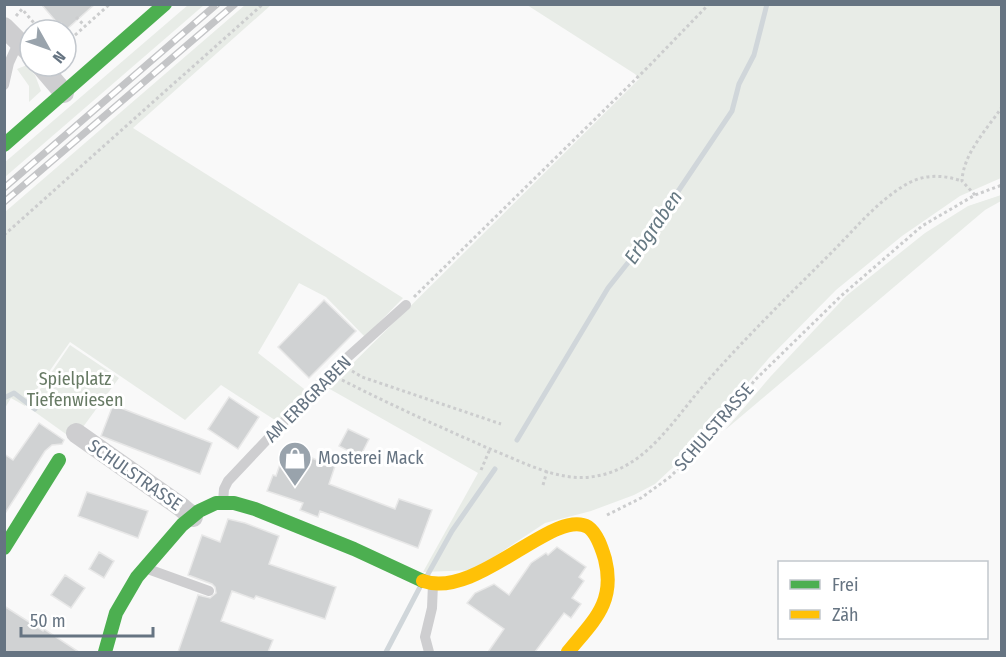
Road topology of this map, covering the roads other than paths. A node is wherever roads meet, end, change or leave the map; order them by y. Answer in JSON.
{"nodes":[{"id":1,"x":165,"y":4,"type":"edge"},
{"id":2,"x":18,"y":40,"type":"edge"},
{"id":3,"x":51,"y":78,"type":"edge"},
{"id":4,"x":4,"y":85,"type":"edge"},
{"id":5,"x":64,"y":93,"type":"junction"},
{"id":6,"x":4,"y":145,"type":"edge"},
{"id":7,"x":406,"y":304,"type":"road end"},
{"id":8,"x":76,"y":433,"type":"dead end"},
{"id":9,"x":59,"y":460,"type":"dead end"},
{"id":10,"x":224,"y":502,"type":"junction"},
{"id":11,"x":192,"y":517,"type":"junction"},
{"id":12,"x":4,"y":548,"type":"edge"},
{"id":13,"x":145,"y":568,"type":"junction"},
{"id":14,"x":433,"y":584,"type":"junction"},
{"id":15,"x":209,"y":591,"type":"dead end"},
{"id":16,"x":105,"y":652,"type":"edge"},
{"id":17,"x":429,"y":652,"type":"edge"},
{"id":18,"x":568,"y":652,"type":"edge"}],
"edges":[{"from":1,"to":5,"type":"street"},
{"from":2,"to":4,"type":"lane"},
{"from":3,"to":5,"type":"street"},
{"from":5,"to":6,"type":"street"},
{"from":7,"to":10,"type":"lane","name":"AM ERBGRABEN"},
{"from":8,"to":11,"type":"street","name":"SCHULSTRASSE"},
{"from":9,"to":12,"type":"street"},
{"from":10,"to":11,"type":"street","name":"SCHULSTRASSE"},
{"from":10,"to":14,"type":"street"},
{"from":11,"to":13,"type":"street","name":"SCHULSTRASSE"},
{"from":13,"to":15,"type":"lane"},
{"from":13,"to":16,"type":"street","name":"SCHULSTRASSE"},
{"from":14,"to":17,"type":"lane"},
{"from":14,"to":18,"type":"street"}]}
